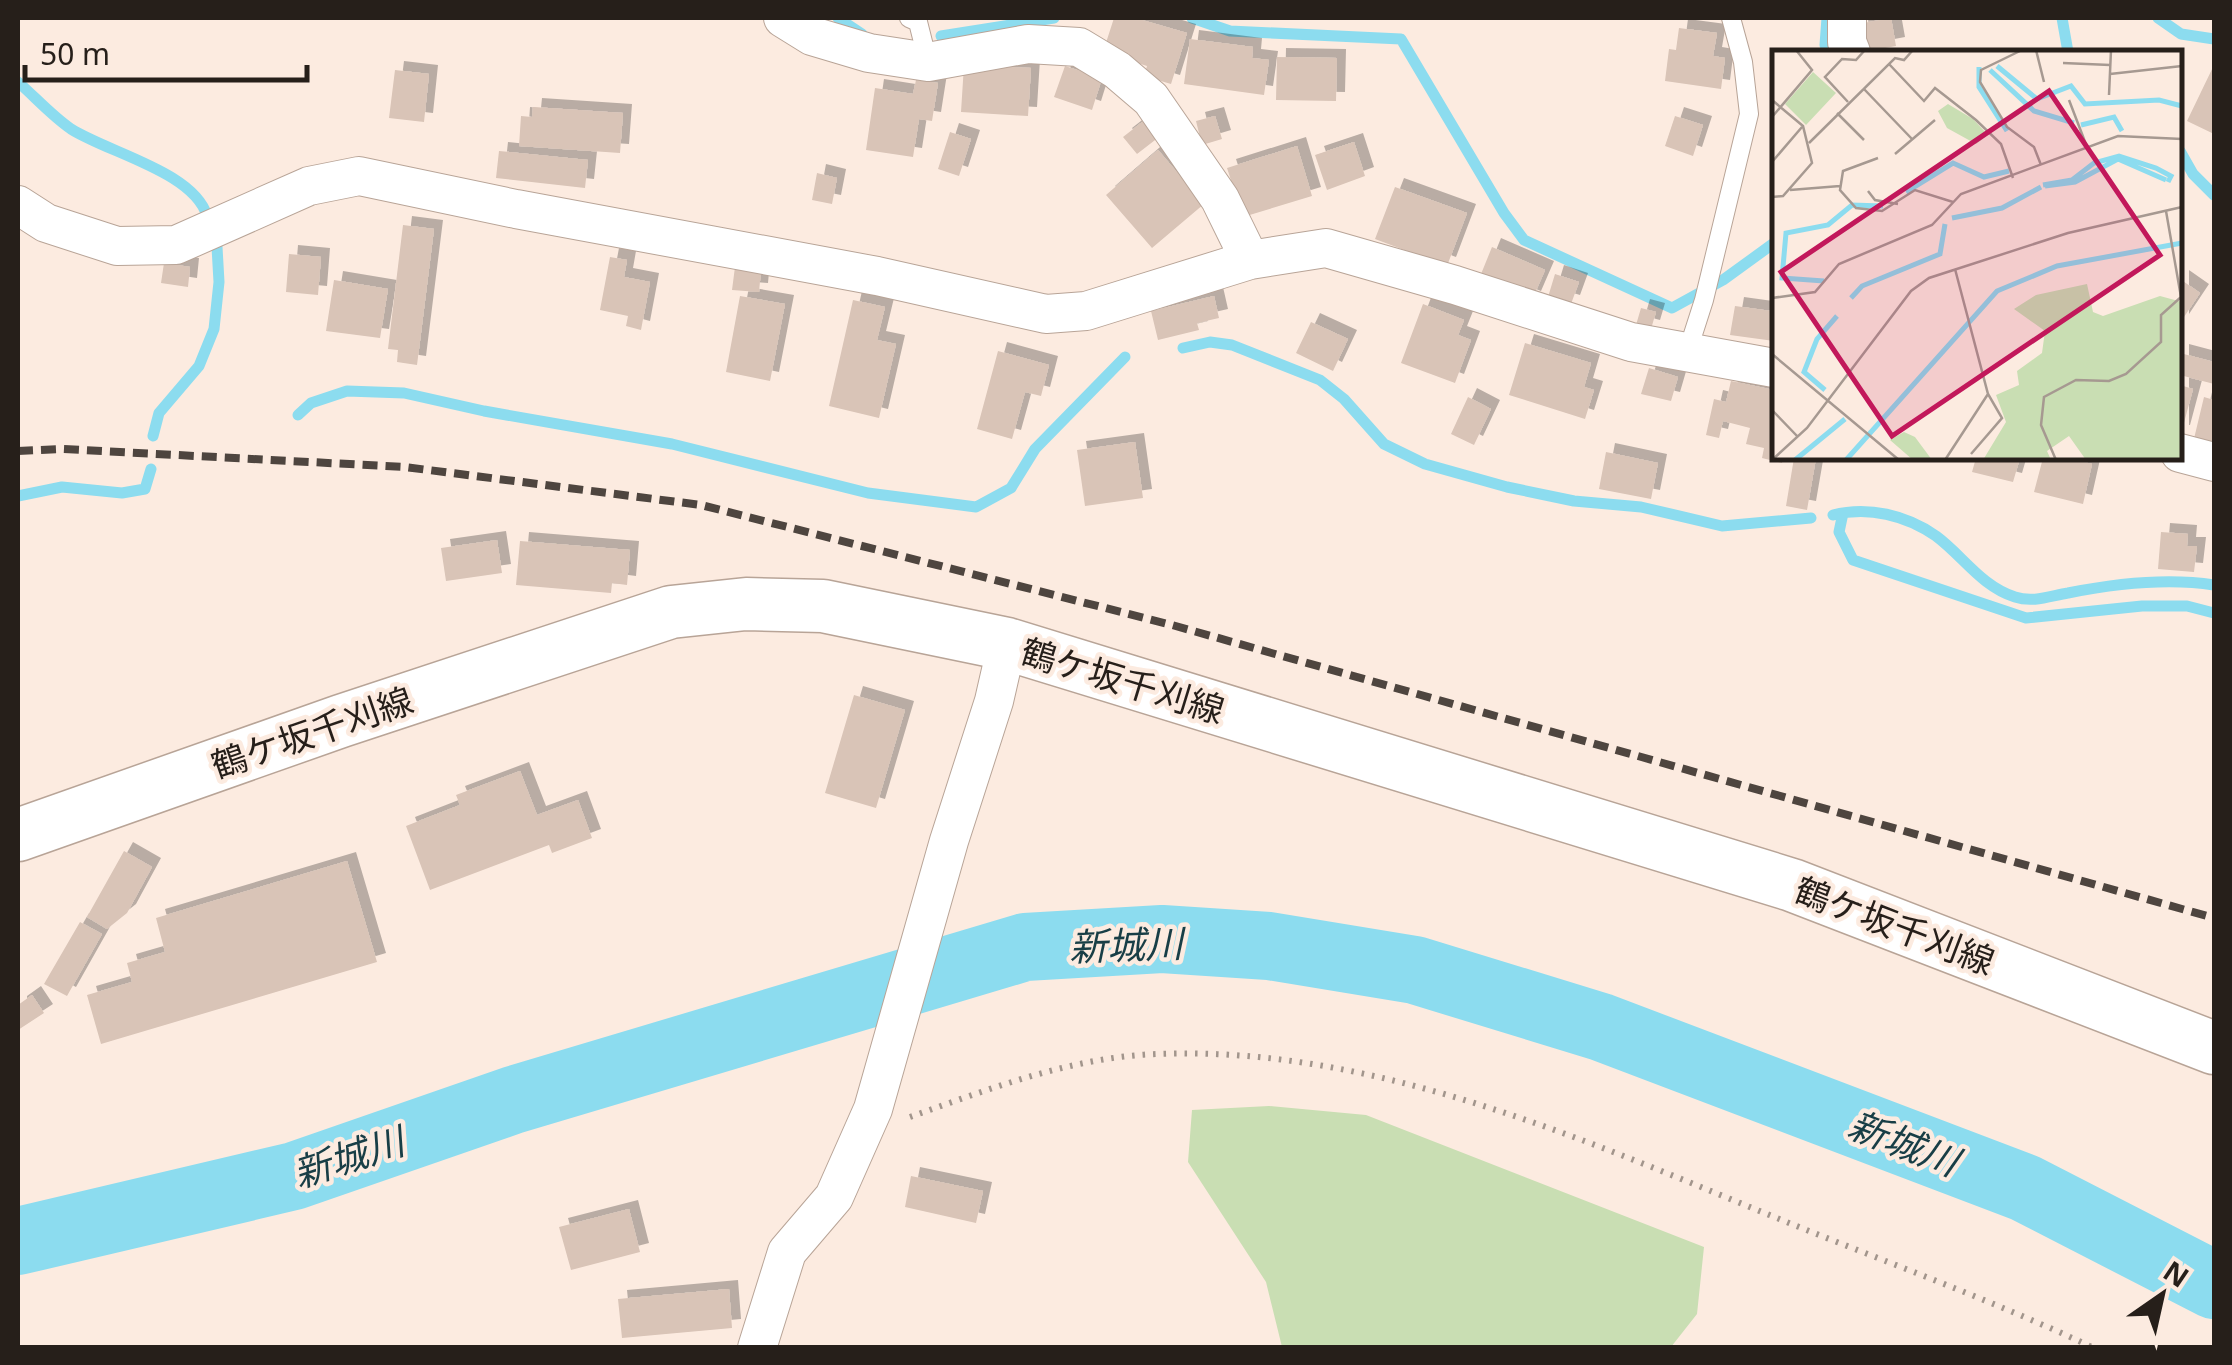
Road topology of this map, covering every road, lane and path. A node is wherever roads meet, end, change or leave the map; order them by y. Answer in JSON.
{"nodes":[{"id":1,"x":783,"y":18,"type":"edge"},
{"id":2,"x":910,"y":18,"type":"edge"},
{"id":3,"x":1731,"y":18,"type":"edge"},
{"id":4,"x":1847,"y":18,"type":"edge"},
{"id":5,"x":1850,"y":50,"type":"edge"},
{"id":6,"x":928,"y":62,"type":"junction"},
{"id":7,"x":18,"y":205,"type":"edge"},
{"id":8,"x":1250,"y":260,"type":"junction"},
{"id":9,"x":1687,"y":353,"type":"junction"},
{"id":10,"x":1772,"y":368,"type":"edge"},
{"id":11,"x":2182,"y":454,"type":"edge"},
{"id":12,"x":2214,"y":462,"type":"edge"},
{"id":13,"x":1007,"y":644,"type":"junction"},
{"id":14,"x":18,"y":835,"type":"edge"},
{"id":15,"x":2214,"y":1048,"type":"edge"},
{"id":16,"x":867,"y":1122,"type":"junction"},
{"id":17,"x":757,"y":1348,"type":"edge"},
{"id":18,"x":2094,"y":1348,"type":"edge"}],
"edges":[{"from":1,"to":6,"type":"street"},
{"from":2,"to":6,"type":"lane"},
{"from":3,"to":9,"type":"lane"},
{"from":4,"to":5,"type":"street"},
{"from":6,"to":8,"type":"street"},
{"from":7,"to":8,"type":"street"},
{"from":8,"to":9,"type":"street"},
{"from":9,"to":10,"type":"street"},
{"from":11,"to":12,"type":"street"},
{"from":13,"to":14,"type":"main road","name":"鶴ケ坂千刈線"},
{"from":13,"to":15,"type":"main road","name":"鶴ケ坂千刈線"},
{"from":13,"to":16,"type":"street"},
{"from":16,"to":17,"type":"street"},
{"from":16,"to":18,"type":"path"}]}
